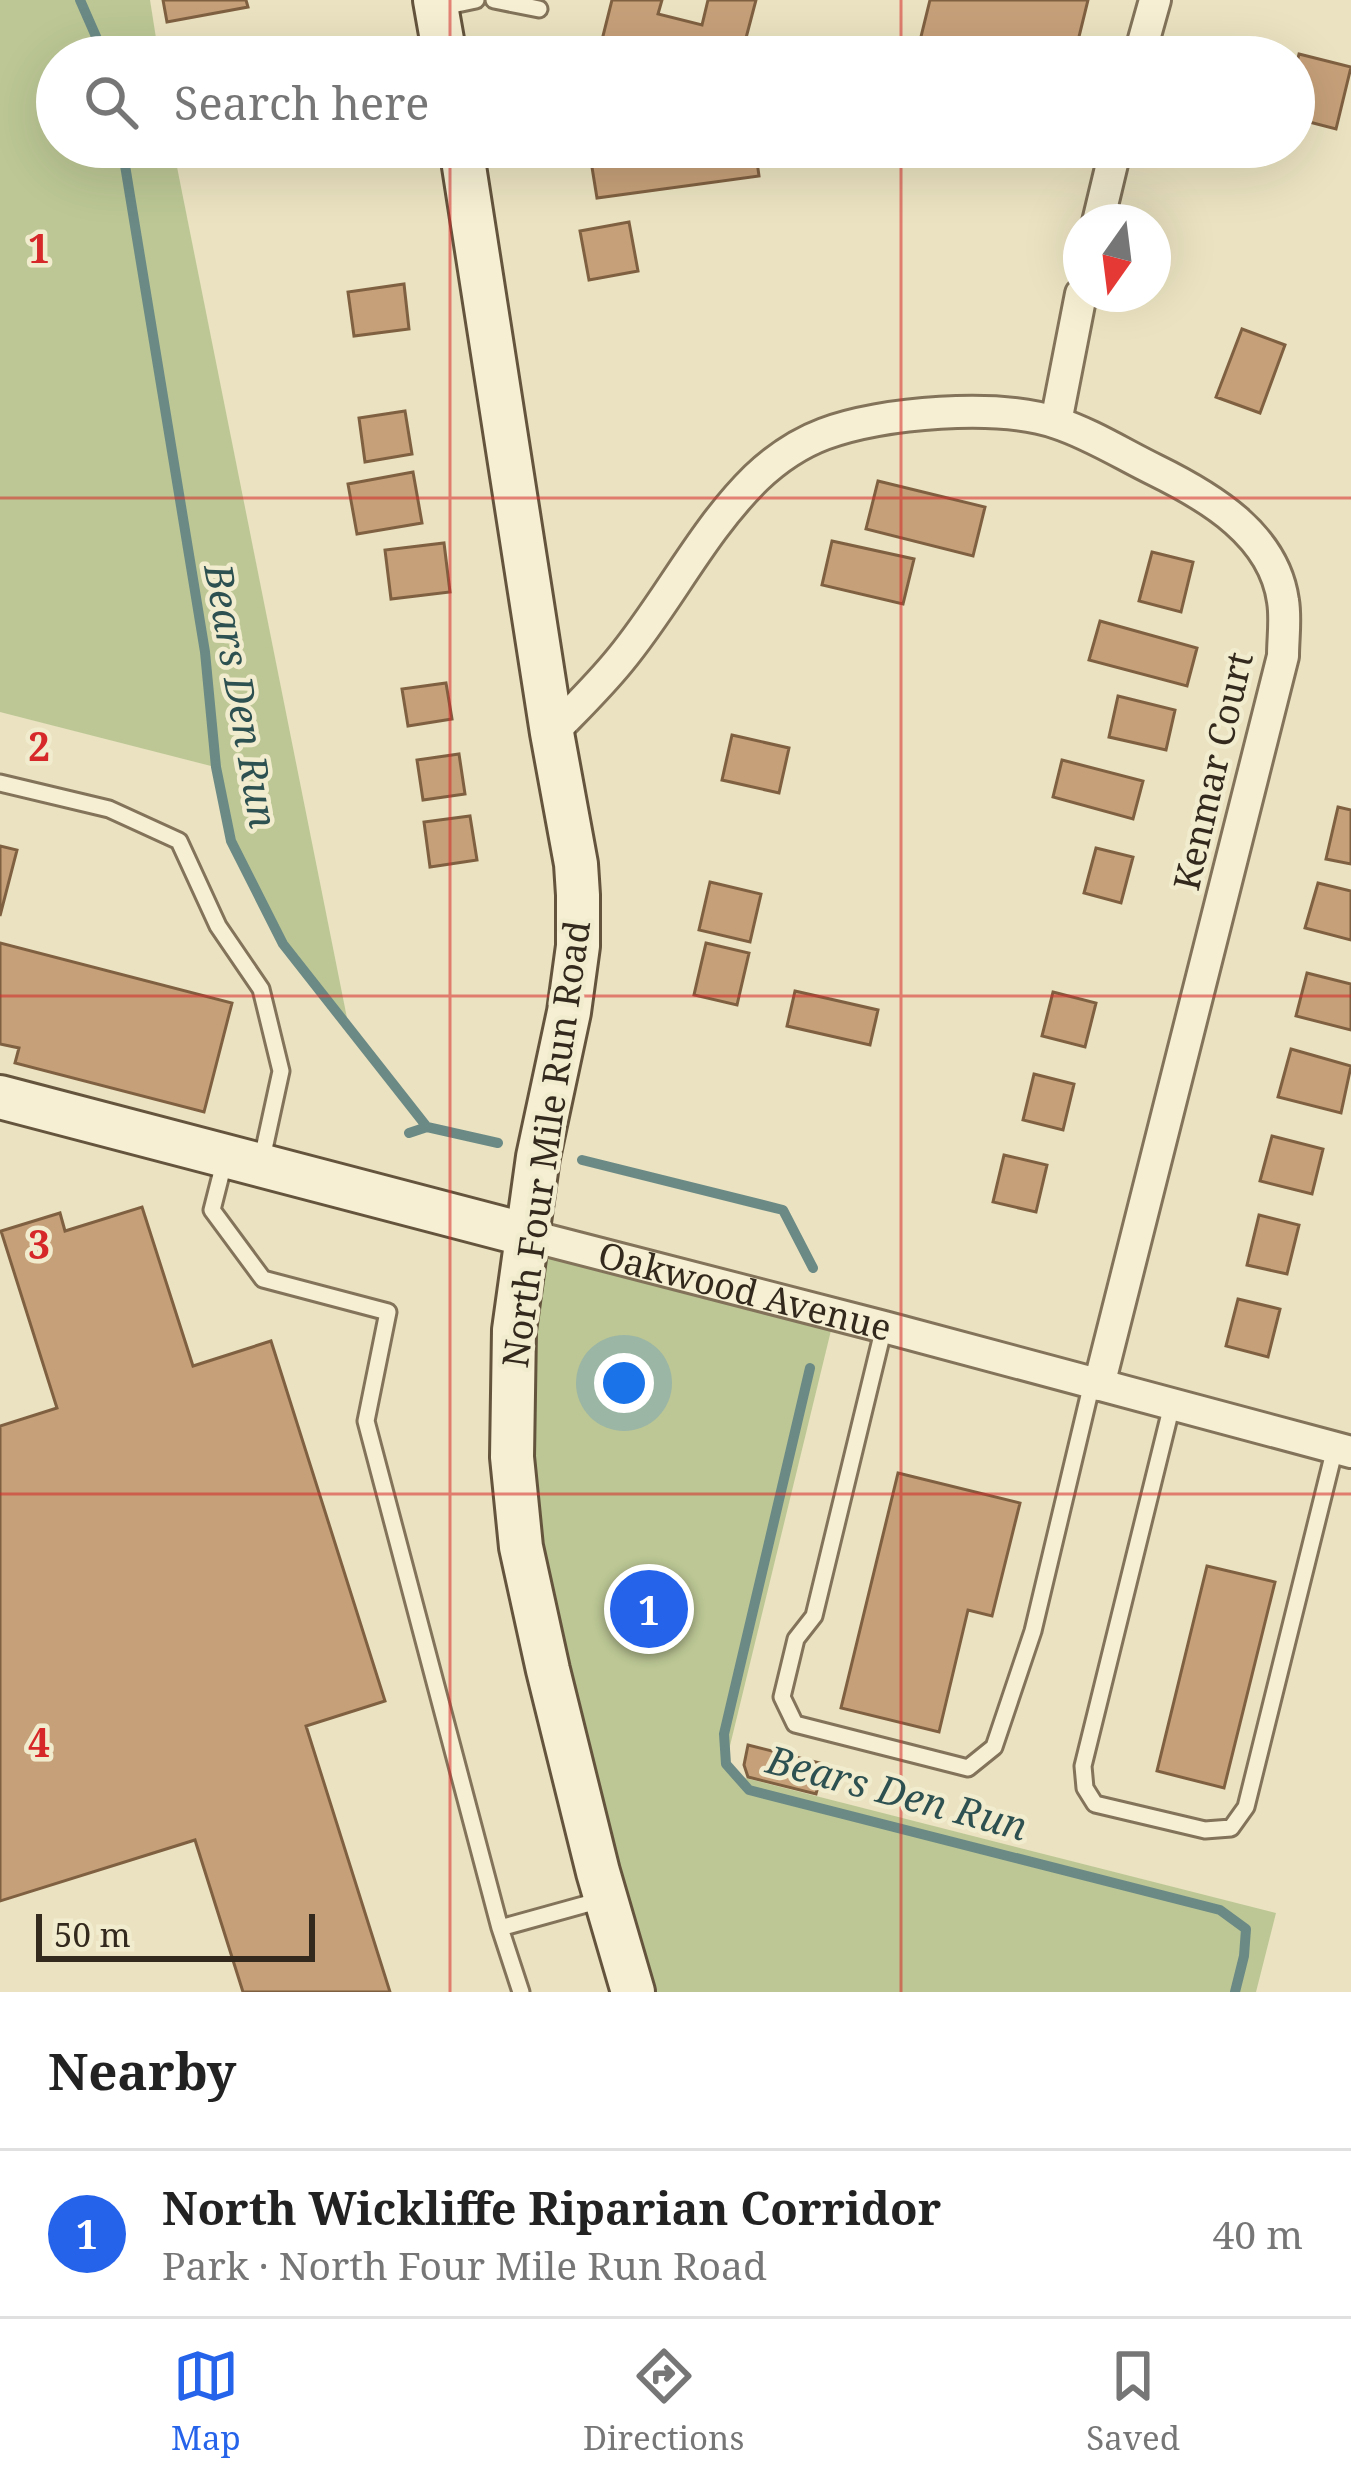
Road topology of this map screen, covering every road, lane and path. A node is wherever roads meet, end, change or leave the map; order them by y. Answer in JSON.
{"nodes":[{"id":1,"x":494,"y":0,"type":"edge"},
{"id":2,"x":1155,"y":0,"type":"edge"},
{"id":3,"x":449,"y":3,"type":"edge"},
{"id":4,"x":539,"y":9,"type":"dead end"},
{"id":5,"x":447,"y":36,"type":"edge"},
{"id":6,"x":1145,"y":36,"type":"edge"},
{"id":7,"x":463,"y":168,"type":"edge"},
{"id":8,"x":1111,"y":168,"type":"edge"},
{"id":9,"x":1102,"y":204,"type":"edge"},
{"id":10,"x":1077,"y":312,"type":"edge"},
{"id":11,"x":1056,"y":422,"type":"junction"},
{"id":12,"x":553,"y":733,"type":"junction"},
{"id":13,"x":0,"y":783,"type":"edge"},
{"id":14,"x":0,"y":1097,"type":"edge"},
{"id":15,"x":243,"y":1161,"type":"junction"},
{"id":16,"x":527,"y":1235,"type":"junction"},
{"id":17,"x":884,"y":1327,"type":"junction"},
{"id":18,"x":1096,"y":1384,"type":"junction"},
{"id":19,"x":1172,"y":1406,"type":"junction"},
{"id":20,"x":1343,"y":1450,"type":"edge"},
{"id":21,"x":606,"y":1898,"type":"junction"},
{"id":22,"x":500,"y":1928,"type":"junction"},
{"id":23,"x":521,"y":1992,"type":"edge"},
{"id":24,"x":633,"y":1992,"type":"edge"}],
"edges":[{"from":1,"to":4,"type":"lane"},
{"from":2,"to":6,"type":"street"},
{"from":3,"to":5,"type":"street"},
{"from":7,"to":12,"type":"street","name":"North Four Mile Run Road"},
{"from":8,"to":9,"type":"street"},
{"from":10,"to":11,"type":"street"},
{"from":11,"to":12,"type":"street","name":"Kenmar Court"},
{"from":11,"to":18,"type":"street","name":"Kenmar Court"},
{"from":12,"to":16,"type":"street","name":"North Four Mile Run Road"},
{"from":13,"to":15,"type":"lane"},
{"from":14,"to":15,"type":"street","name":"Oakwood Avenue"},
{"from":15,"to":16,"type":"street","name":"Oakwood Avenue"},
{"from":15,"to":22,"type":"lane"},
{"from":16,"to":17,"type":"street","name":"Oakwood Avenue"},
{"from":16,"to":21,"type":"street","name":"North Four Mile Run Road"},
{"from":17,"to":18,"type":"street","name":"Oakwood Avenue"},
{"from":17,"to":18,"type":"lane"},
{"from":18,"to":19,"type":"street","name":"Oakwood Avenue"},
{"from":19,"to":20,"type":"street","name":"Oakwood Avenue"},
{"from":19,"to":20,"type":"lane"},
{"from":21,"to":22,"type":"lane"},
{"from":21,"to":24,"type":"street","name":"North Four Mile Run Road"},
{"from":22,"to":23,"type":"lane"}]}
